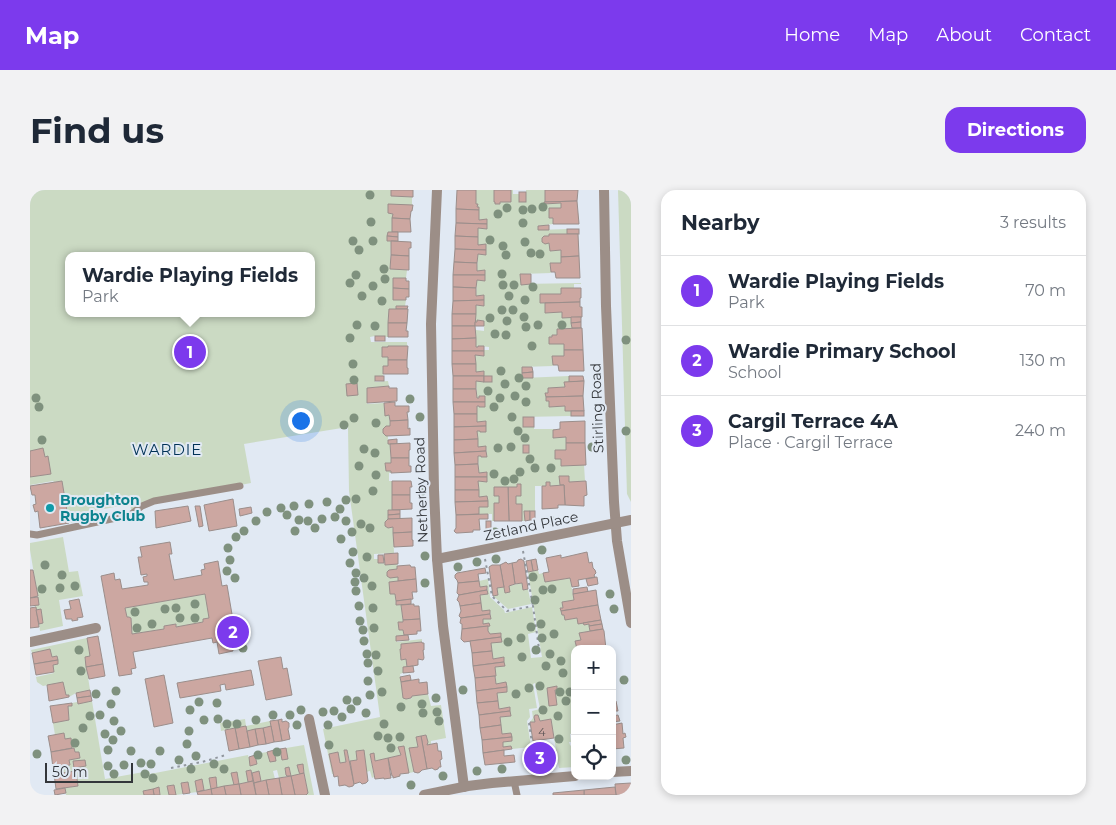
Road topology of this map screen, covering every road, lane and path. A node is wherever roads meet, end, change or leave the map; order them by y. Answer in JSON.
{"nodes":[{"id":1,"x":437,"y":190,"type":"edge"},
{"id":2,"x":604,"y":190,"type":"edge"},
{"id":3,"x":240,"y":486,"type":"dead end"},
{"id":4,"x":631,"y":520,"type":"edge"},
{"id":5,"x":615,"y":523,"type":"junction"},
{"id":6,"x":30,"y":534,"type":"edge"},
{"id":7,"x":522,"y":542,"type":"junction"},
{"id":8,"x":484,"y":550,"type":"junction"},
{"id":9,"x":437,"y":559,"type":"junction"},
{"id":10,"x":533,"y":606,"type":"junction"},
{"id":11,"x":631,"y":623,"type":"edge"},
{"id":12,"x":96,"y":628,"type":"dead end"},
{"id":13,"x":30,"y":642,"type":"edge"},
{"id":14,"x":540,"y":656,"type":"dead end"},
{"id":15,"x":309,"y":719,"type":"dead end"},
{"id":16,"x":529,"y":722,"type":"dead end"},
{"id":17,"x":226,"y":755,"type":"dead end"},
{"id":18,"x":171,"y":768,"type":"dead end"},
{"id":19,"x":631,"y":770,"type":"edge"},
{"id":20,"x":616,"y":772,"type":"edge"},
{"id":21,"x":571,"y":776,"type":"edge"},
{"id":22,"x":537,"y":779,"type":"junction"},
{"id":23,"x":514,"y":781,"type":"junction"},
{"id":24,"x":464,"y":787,"type":"junction"},
{"id":25,"x":325,"y":795,"type":"edge"},
{"id":26,"x":424,"y":795,"type":"edge"},
{"id":27,"x":517,"y":795,"type":"edge"}],
"edges":[{"from":1,"to":9,"type":"street","name":"Netherby Road"},
{"from":2,"to":5,"type":"street","name":"Stirling Road"},
{"from":3,"to":6,"type":"lane"},
{"from":4,"to":5,"type":"street","name":"Zetland Place"},
{"from":5,"to":7,"type":"street","name":"Zetland Place"},
{"from":5,"to":11,"type":"street","name":"Stirling Road"},
{"from":7,"to":8,"type":"street","name":"Zetland Place"},
{"from":7,"to":10,"type":"path"},
{"from":8,"to":9,"type":"street","name":"Zetland Place"},
{"from":8,"to":10,"type":"path"},
{"from":9,"to":24,"type":"street","name":"Netherby Road"},
{"from":10,"to":14,"type":"path"},
{"from":12,"to":13,"type":"street"},
{"from":15,"to":25,"type":"street"},
{"from":16,"to":22,"type":"path"},
{"from":17,"to":18,"type":"path"},
{"from":19,"to":20,"type":"street"},
{"from":21,"to":22,"type":"street"},
{"from":22,"to":23,"type":"street"},
{"from":23,"to":24,"type":"street"},
{"from":23,"to":27,"type":"lane"},
{"from":24,"to":26,"type":"street"}]}
